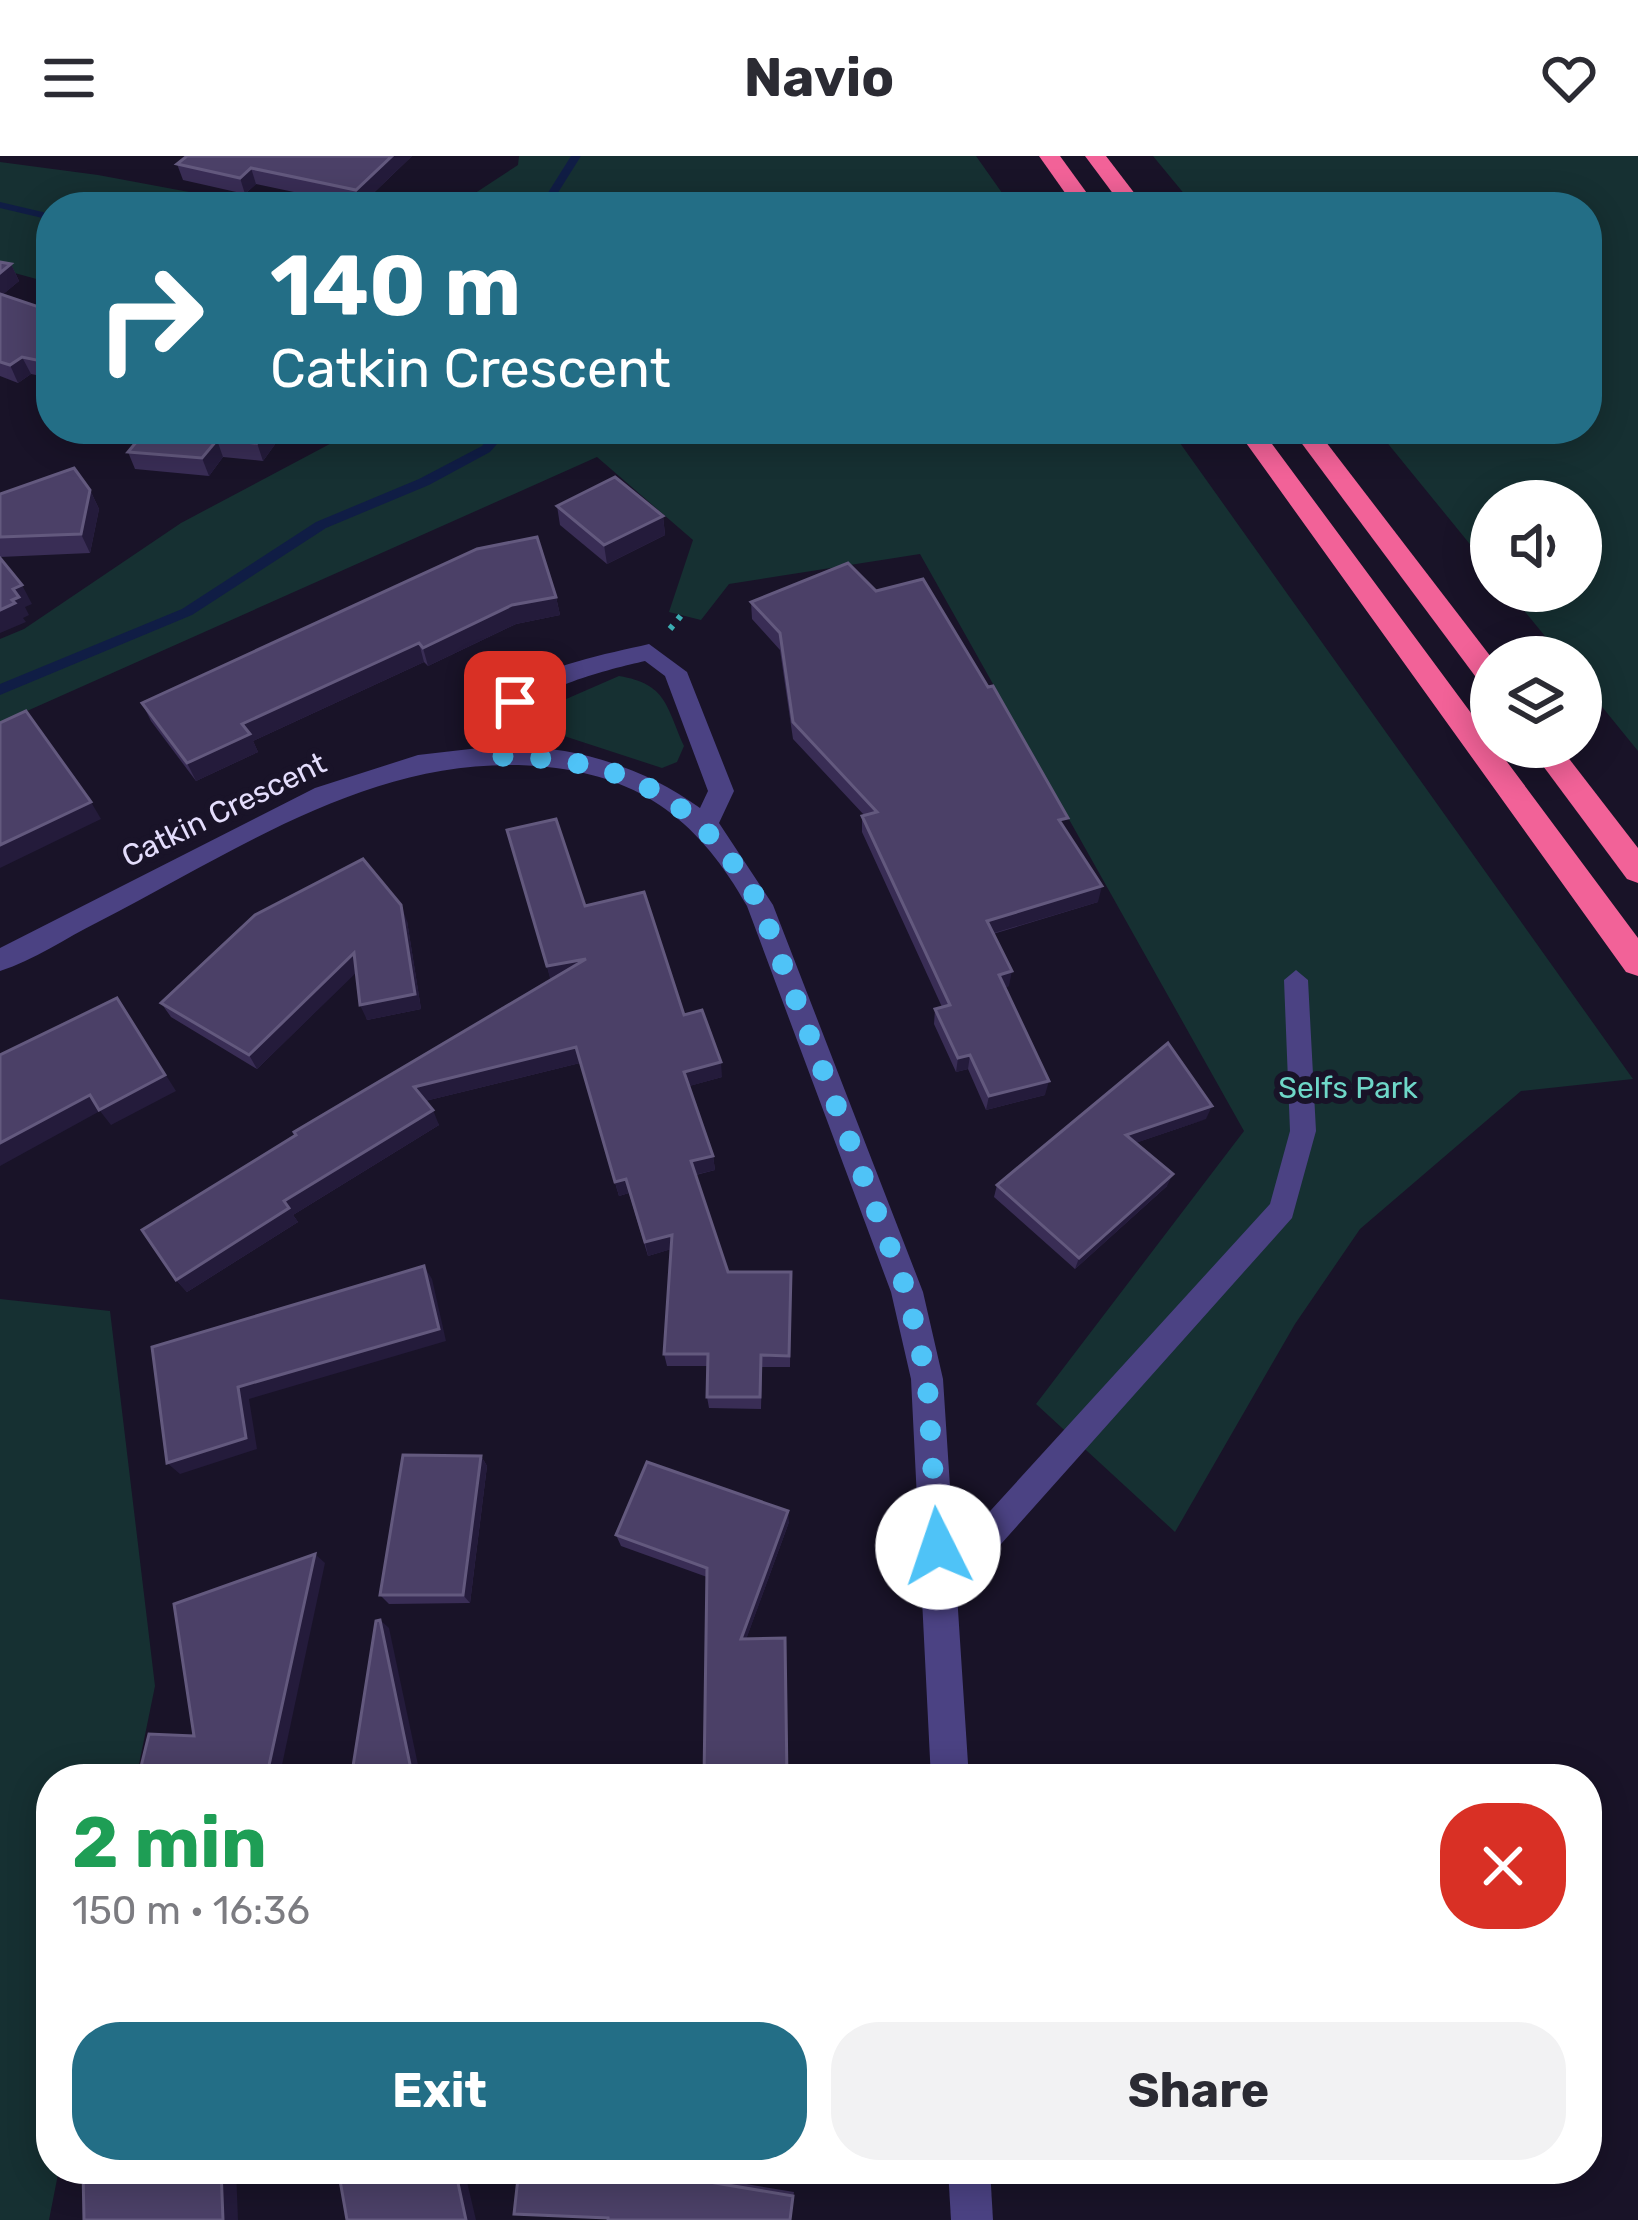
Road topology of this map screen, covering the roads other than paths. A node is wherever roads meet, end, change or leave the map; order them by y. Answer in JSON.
{"nodes":[{"id":1,"x":1049,"y":156,"type":"edge"},
{"id":2,"x":1096,"y":156,"type":"edge"},
{"id":3,"x":1075,"y":192,"type":"edge"},
{"id":4,"x":1123,"y":192,"type":"edge"},
{"id":5,"x":1259,"y":444,"type":"edge"},
{"id":6,"x":1314,"y":444,"type":"edge"},
{"id":7,"x":1470,"y":649,"type":"edge"},
{"id":8,"x":489,"y":756,"type":"junction"},
{"id":9,"x":1560,"y":768,"type":"edge"},
{"id":10,"x":705,"y":825,"type":"junction"},
{"id":11,"x":1638,"y":871,"type":"edge"},
{"id":12,"x":0,"y":960,"type":"edge"},
{"id":13,"x":1638,"y":963,"type":"edge"},
{"id":14,"x":1296,"y":980,"type":"dead end"},
{"id":15,"x":940,"y":1589,"type":"junction"},
{"id":16,"x":949,"y":1764,"type":"edge"},
{"id":17,"x":970,"y":2184,"type":"edge"},
{"id":18,"x":972,"y":2220,"type":"edge"}],
"edges":[{"from":1,"to":3,"type":"highway"},
{"from":2,"to":4,"type":"highway"},
{"from":5,"to":13,"type":"highway"},
{"from":6,"to":7,"type":"highway"},
{"from":8,"to":10,"type":"street","name":"Catkin Crescent"},
{"from":8,"to":10,"type":"street"},
{"from":8,"to":12,"type":"street","name":"Catkin Crescent"},
{"from":9,"to":11,"type":"highway"},
{"from":10,"to":15,"type":"street","name":"Catkin Crescent"},
{"from":14,"to":15,"type":"lane"},
{"from":15,"to":16,"type":"street","name":"Catkin Crescent"},
{"from":17,"to":18,"type":"street"}]}
